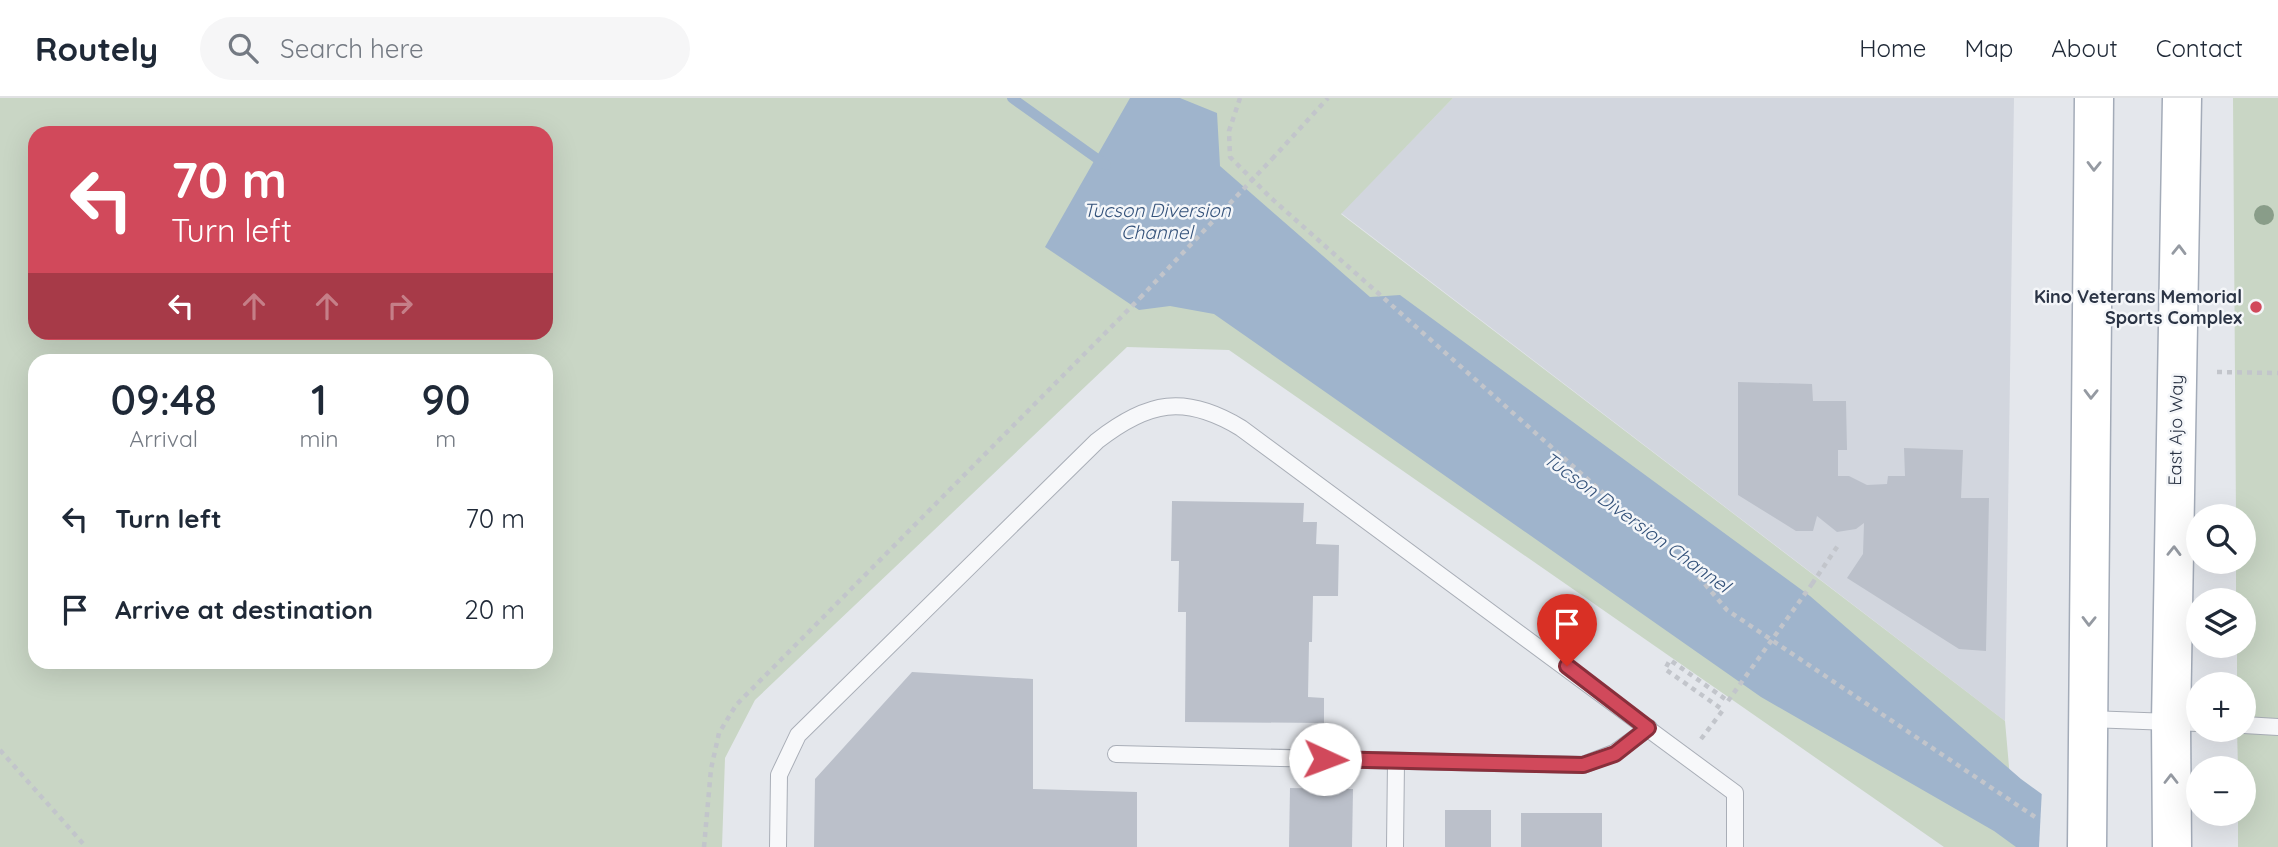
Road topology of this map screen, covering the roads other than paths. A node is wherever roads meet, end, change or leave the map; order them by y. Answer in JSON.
{"nodes":[{"id":1,"x":2094,"y":98,"type":"edge"},
{"id":2,"x":2182,"y":98,"type":"edge"},
{"id":3,"x":2088,"y":719,"type":"junction"},
{"id":4,"x":2184,"y":723,"type":"edge"},
{"id":5,"x":2256,"y":726,"type":"edge"},
{"id":6,"x":2278,"y":727,"type":"edge"},
{"id":7,"x":1648,"y":728,"type":"junction"},
{"id":8,"x":1116,"y":754,"type":"dead end"},
{"id":9,"x":1396,"y":762,"type":"junction"},
{"id":10,"x":2087,"y":833,"type":"edge"},
{"id":11,"x":778,"y":847,"type":"edge"},
{"id":12,"x":1395,"y":847,"type":"edge"},
{"id":13,"x":1735,"y":847,"type":"edge"},
{"id":14,"x":2172,"y":847,"type":"edge"}],
"edges":[{"from":1,"to":3,"type":"main road","one_way":true},
{"from":4,"to":2,"type":"main road","name":"East Ajo Way","one_way":true},
{"from":3,"to":4,"type":"lane"},
{"from":3,"to":10,"type":"main road"},
{"from":14,"to":4,"type":"main road","name":"East Ajo Way","one_way":true},
{"from":5,"to":6,"type":"lane"},
{"from":7,"to":9,"type":"lane"},
{"from":7,"to":11,"type":"lane"},
{"from":7,"to":13,"type":"lane"},
{"from":8,"to":9,"type":"lane"},
{"from":9,"to":12,"type":"lane"}]}
